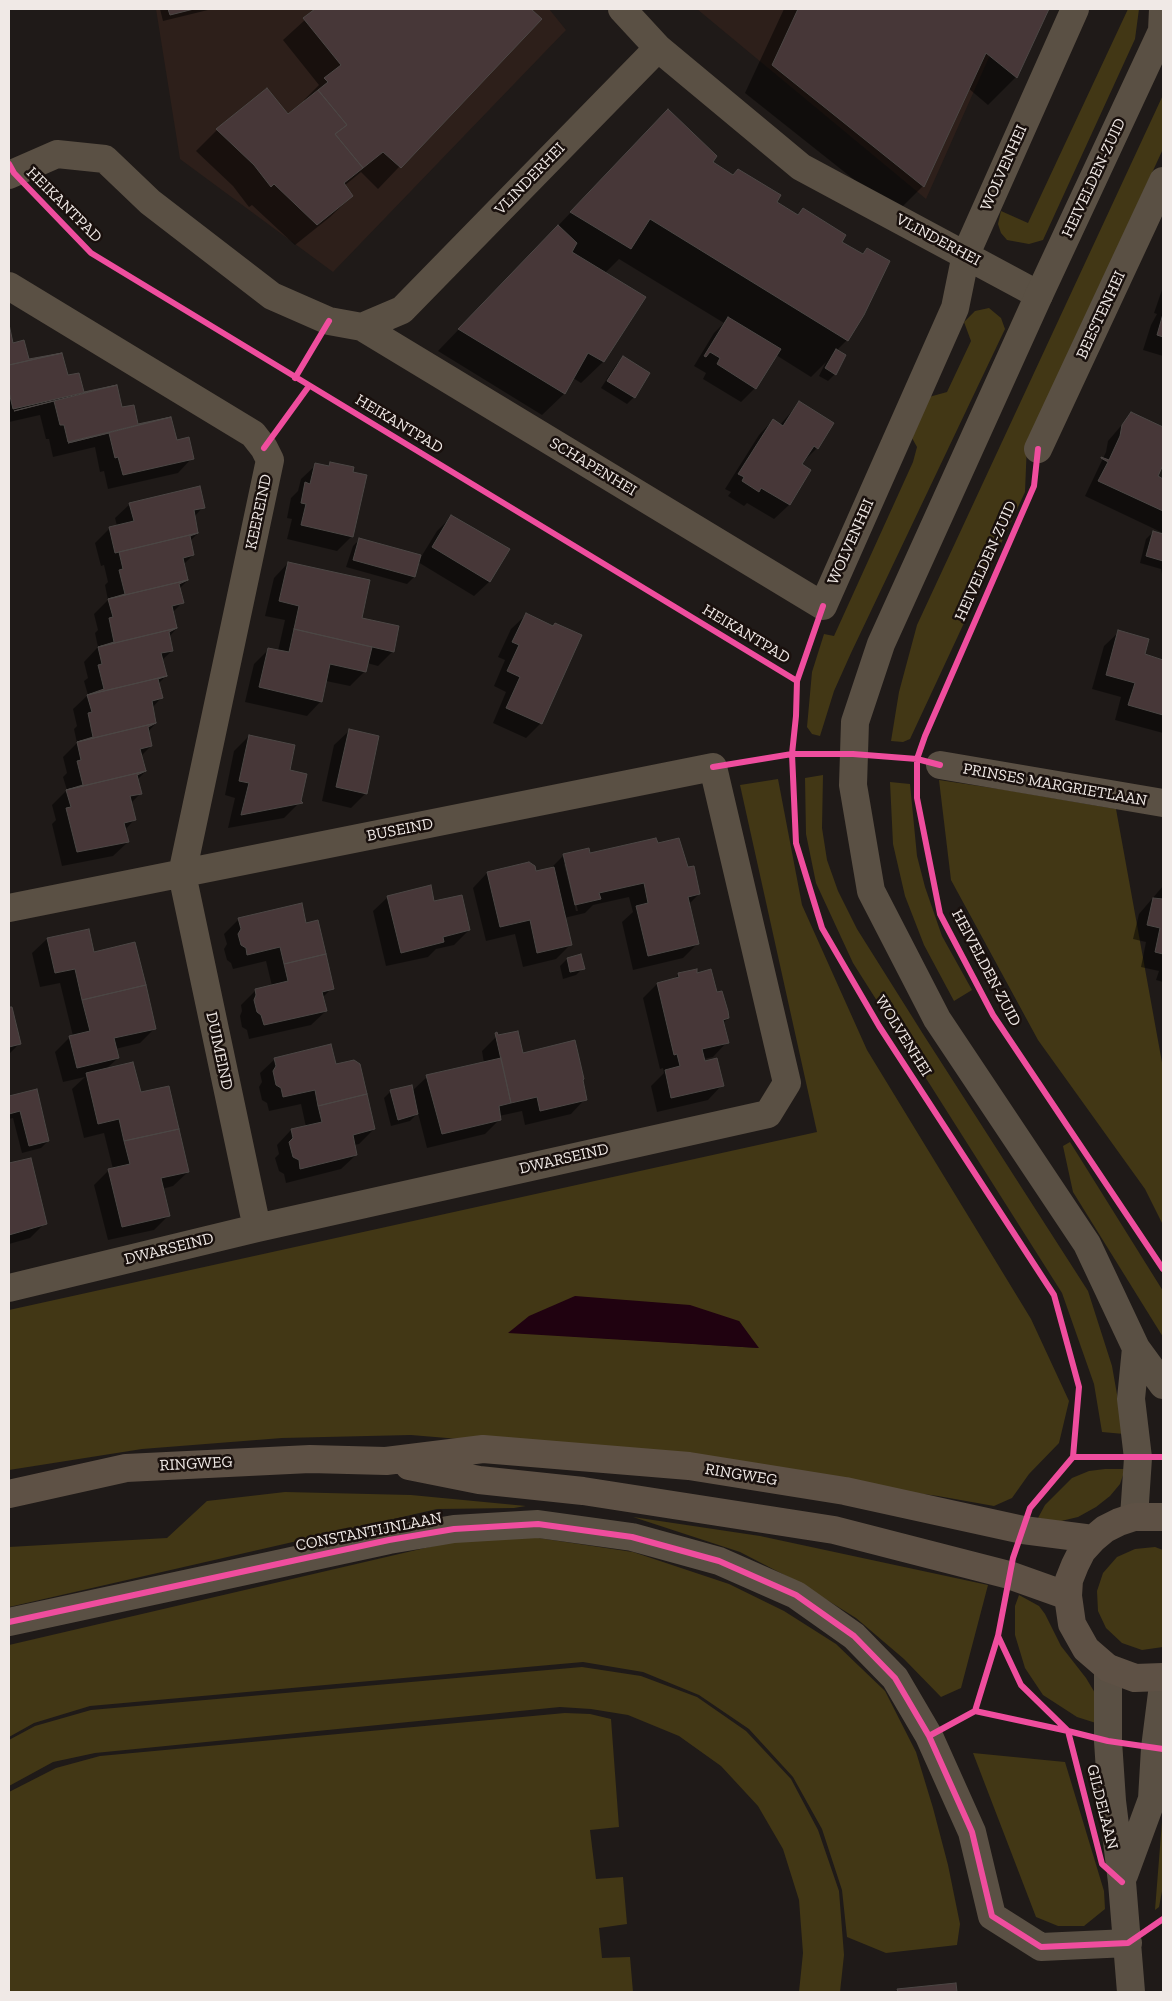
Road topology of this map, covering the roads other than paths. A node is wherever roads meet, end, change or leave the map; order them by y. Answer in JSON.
{"nodes":[{"id":1,"x":622,"y":9,"type":"edge"},
{"id":2,"x":1075,"y":9,"type":"edge"},
{"id":3,"x":1163,"y":9,"type":"edge"},
{"id":4,"x":658,"y":48,"type":"junction"},
{"id":5,"x":9,"y":175,"type":"edge"},
{"id":6,"x":1163,"y":181,"type":"edge"},
{"id":7,"x":1154,"y":223,"type":"edge"},
{"id":8,"x":966,"y":254,"type":"junction"},
{"id":9,"x":9,"y":286,"type":"edge"},
{"id":10,"x":1039,"y":295,"type":"junction"},
{"id":11,"x":362,"y":327,"type":"junction"},
{"id":12,"x":1038,"y":450,"type":"dead end"},
{"id":13,"x":823,"y":606,"type":"joint"},
{"id":14,"x":940,"y":765,"type":"dead end"},
{"id":15,"x":713,"y":767,"type":"joint"},
{"id":16,"x":1163,"y":803,"type":"edge"},
{"id":17,"x":182,"y":874,"type":"junction"},
{"id":18,"x":9,"y":908,"type":"edge"},
{"id":19,"x":257,"y":1228,"type":"junction"},
{"id":20,"x":9,"y":1288,"type":"edge"},
{"id":21,"x":1136,"y":1348,"type":"junction"},
{"id":22,"x":1163,"y":1385,"type":"edge"},
{"id":23,"x":386,"y":1461,"type":"junction"},
{"id":24,"x":9,"y":1494,"type":"edge"},
{"id":25,"x":1134,"y":1517,"type":"junction"},
{"id":26,"x":1163,"y":1517,"type":"edge"},
{"id":27,"x":1093,"y":1539,"type":"junction"},
{"id":28,"x":1068,"y":1596,"type":"junction"},
{"id":29,"x":9,"y":1622,"type":"edge"},
{"id":30,"x":1108,"y":1668,"type":"junction"},
{"id":31,"x":1163,"y":1677,"type":"edge"},
{"id":32,"x":1163,"y":1685,"type":"edge"},
{"id":33,"x":1122,"y":1882,"type":"junction"},
{"id":34,"x":1128,"y":1943,"type":"junction"},
{"id":35,"x":1131,"y":1992,"type":"edge"}],
"edges":[{"from":1,"to":4,"type":"street"},
{"from":2,"to":8,"type":"street","name":"WOLVENHEI"},
{"from":3,"to":10,"type":"street","name":"HEIVELDEN-ZUID"},
{"from":4,"to":8,"type":"street","name":"VLINDERHEI"},
{"from":4,"to":11,"type":"street","name":"VLINDERHEI"},
{"from":5,"to":11,"type":"street"},
{"from":6,"to":7,"type":"street","name":"BEESTENHEI"},
{"from":7,"to":12,"type":"street","name":"BEESTENHEI"},
{"from":8,"to":10,"type":"street","name":"VLINDERHEI"},
{"from":8,"to":13,"type":"street","name":"WOLVENHEI"},
{"from":9,"to":17,"type":"street","name":"KEEREIND"},
{"from":10,"to":21,"type":"street","name":"HEIVELDEN-ZUID"},
{"from":11,"to":13,"type":"street","name":"SCHAPENHEI"},
{"from":14,"to":16,"type":"street","name":"PRINSES MARGRIETLAAN"},
{"from":15,"to":17,"type":"street","name":"BUSEIND"},
{"from":15,"to":19,"type":"street","name":"DWARSEIND"},
{"from":17,"to":18,"type":"street","name":"BUSEIND"},
{"from":17,"to":19,"type":"street","name":"DUIMEIND"},
{"from":19,"to":20,"type":"street","name":"DWARSEIND"},
{"from":21,"to":22,"type":"street","name":"HEIVELDEN-ZUID"},
{"from":21,"to":25,"type":"street"},
{"from":23,"to":24,"type":"main road","name":"RINGWEG"},
{"from":23,"to":27,"type":"main road","name":"RINGWEG"},
{"from":23,"to":28,"type":"main road","name":"RINGWEG"},
{"from":25,"to":26,"type":"main road"},
{"from":25,"to":27,"type":"main road"},
{"from":27,"to":28,"type":"main road"},
{"from":28,"to":30,"type":"main road"},
{"from":29,"to":34,"type":"street","name":"CONSTANTIJNLAAN"},
{"from":30,"to":31,"type":"main road"},
{"from":30,"to":33,"type":"street","name":"GILDELAAN"},
{"from":32,"to":33,"type":"street","name":"GILDELAAN"},
{"from":33,"to":34,"type":"street","name":"GILDELAAN"},
{"from":34,"to":35,"type":"street","name":"GILDELAAN"}]}
